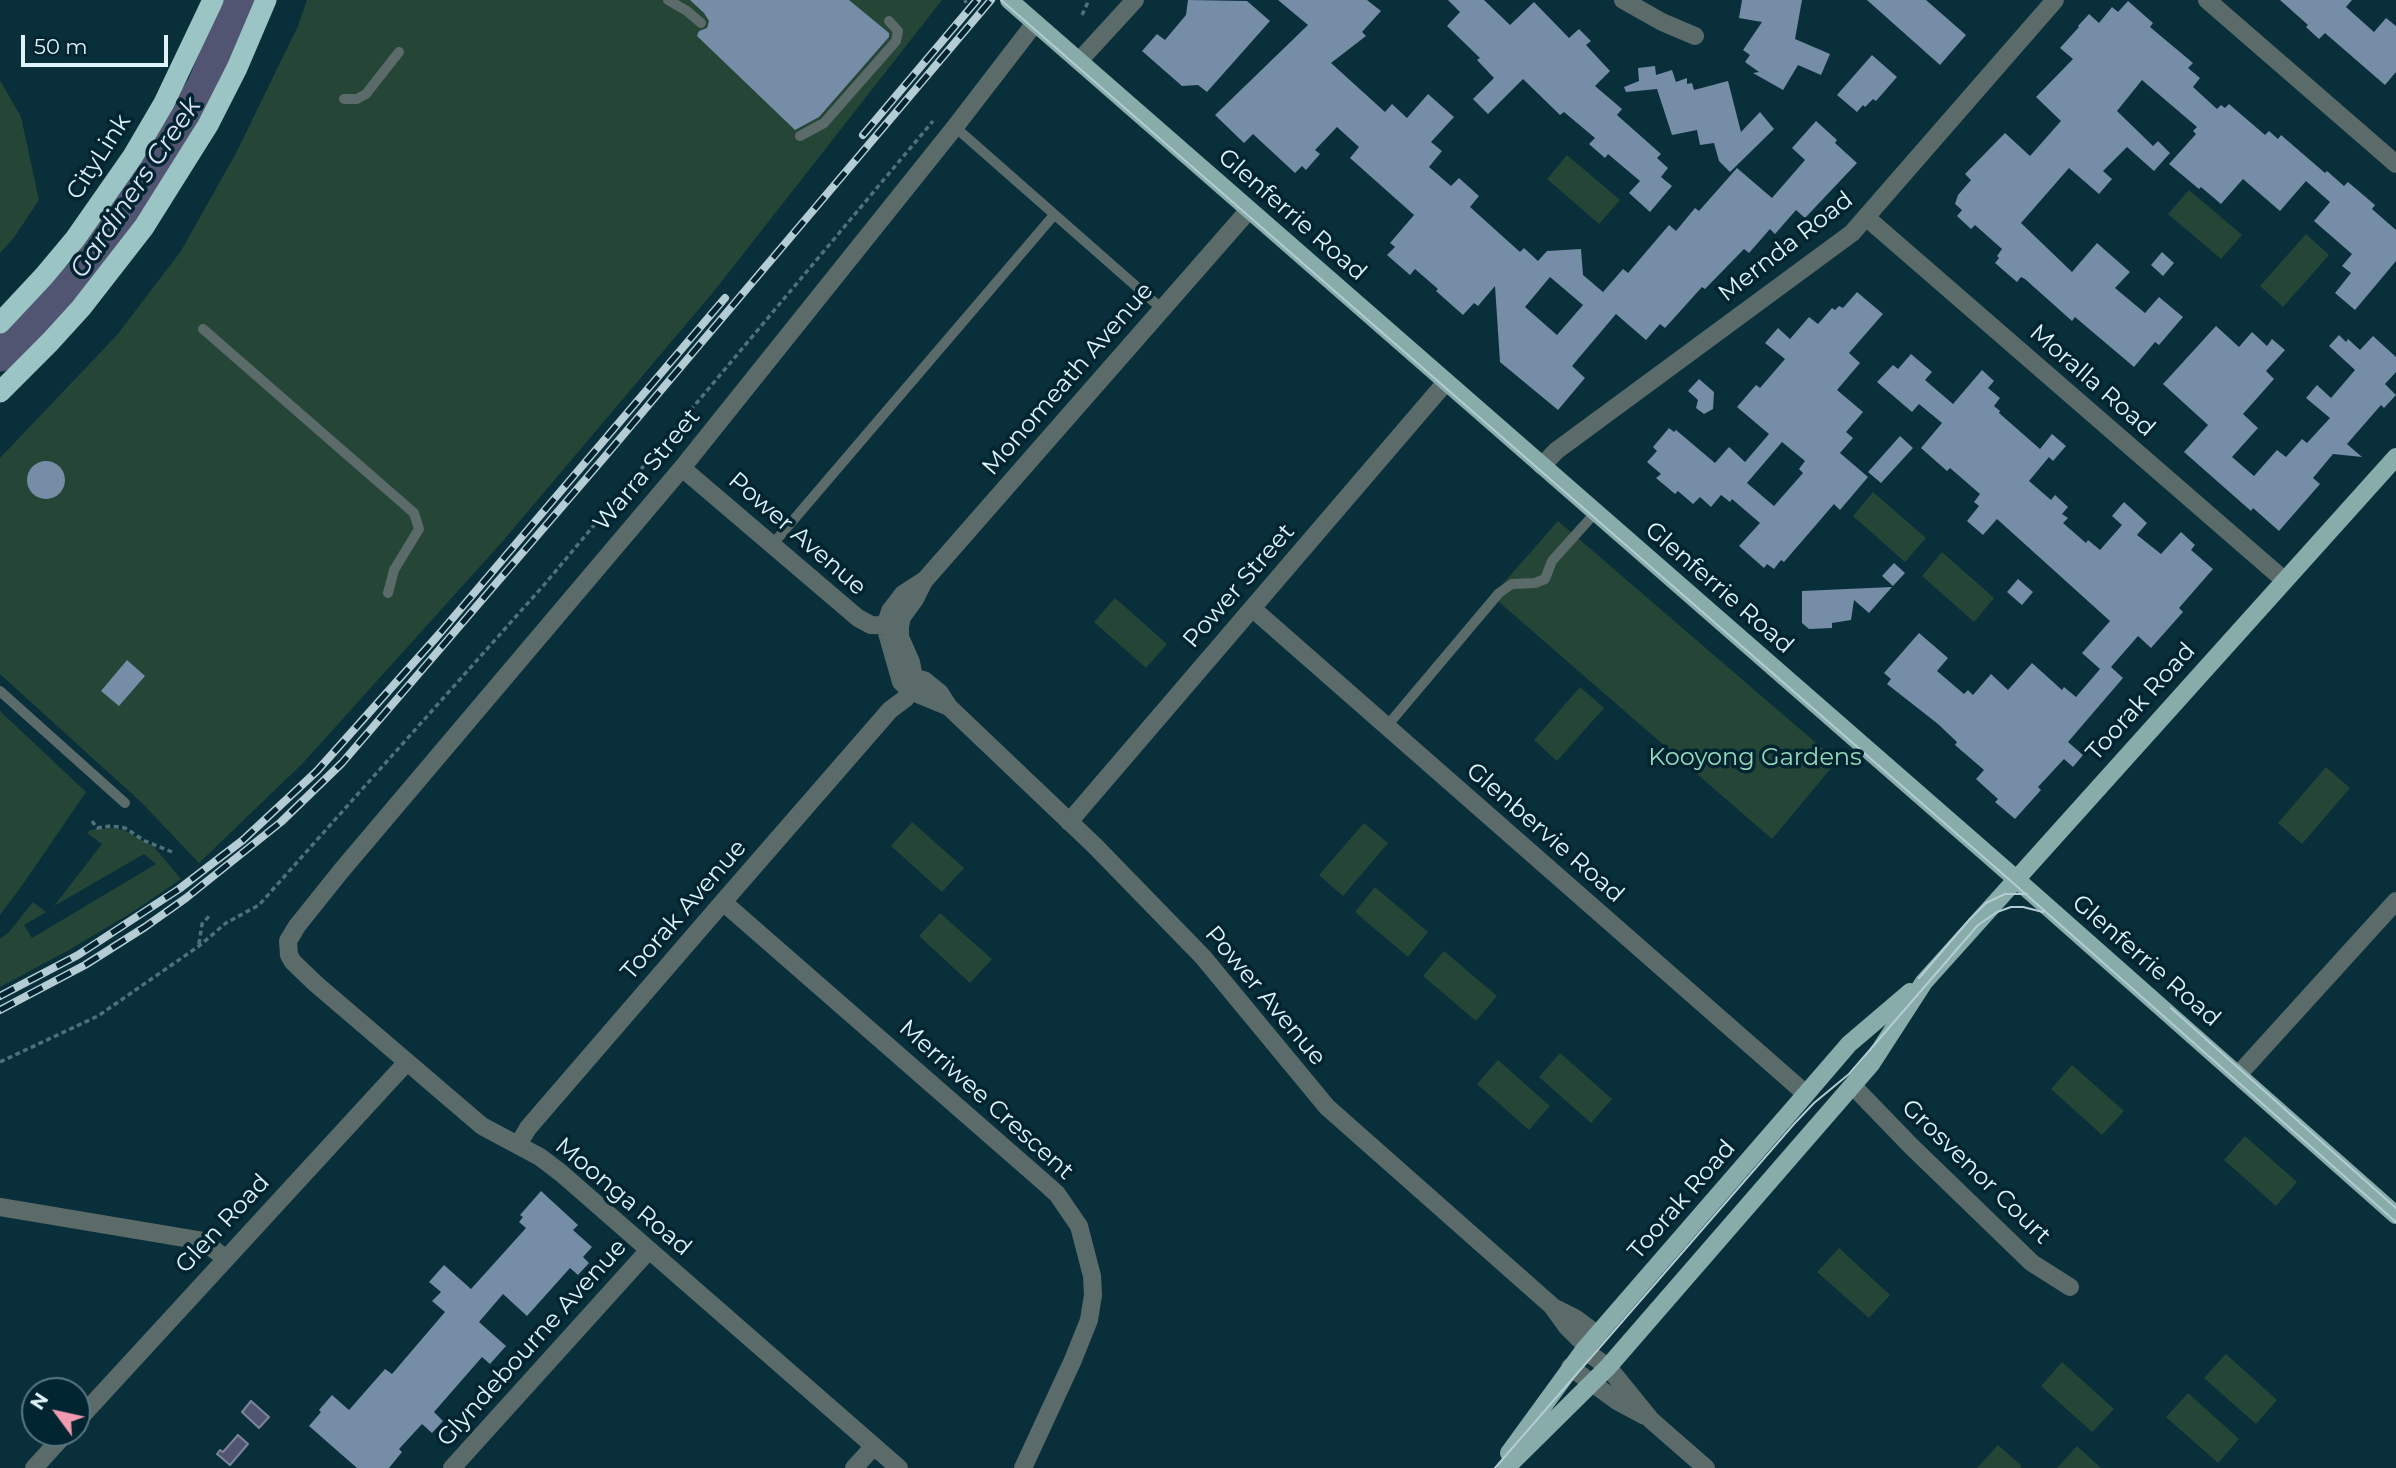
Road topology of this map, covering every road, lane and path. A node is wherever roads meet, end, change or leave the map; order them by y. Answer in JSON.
{"nodes":[{"id":1,"x":213,"y":0,"type":"edge"},
{"id":2,"x":266,"y":0,"type":"edge"},
{"id":3,"x":668,"y":0,"type":"edge"},
{"id":4,"x":1009,"y":0,"type":"edge"},
{"id":5,"x":1089,"y":0,"type":"edge"},
{"id":6,"x":1135,"y":0,"type":"edge"},
{"id":7,"x":1623,"y":0,"type":"edge"},
{"id":8,"x":2055,"y":0,"type":"edge"},
{"id":9,"x":2207,"y":0,"type":"edge"},
{"id":10,"x":1082,"y":15,"type":"dead end"},
{"id":11,"x":889,"y":21,"type":"dead end"},
{"id":12,"x":701,"y":23,"type":"dead end"},
{"id":13,"x":1035,"y":23,"type":"junction"},
{"id":14,"x":1695,"y":36,"type":"dead end"},
{"id":15,"x":399,"y":52,"type":"dead end"},
{"id":16,"x":1079,"y":61,"type":"junction"},
{"id":17,"x":344,"y":99,"type":"dead end"},
{"id":18,"x":955,"y":127,"type":"junction"},
{"id":19,"x":800,"y":136,"type":"dead end"},
{"id":20,"x":2396,"y":164,"type":"edge"},
{"id":21,"x":1249,"y":210,"type":"junction"},
{"id":22,"x":1054,"y":215,"type":"junction"},
{"id":23,"x":1867,"y":218,"type":"junction"},
{"id":24,"x":1162,"y":309,"type":"junction"},
{"id":25,"x":0,"y":323,"type":"edge"},
{"id":26,"x":202,"y":329,"type":"dead end"},
{"id":27,"x":1446,"y":382,"type":"junction"},
{"id":28,"x":0,"y":392,"type":"edge"},
{"id":29,"x":2396,"y":457,"type":"edge"},
{"id":30,"x":1542,"y":466,"type":"junction"},
{"id":31,"x":682,"y":467,"type":"junction"},
{"id":32,"x":1595,"y":512,"type":"junction"},
{"id":33,"x":772,"y":545,"type":"junction"},
{"id":34,"x":2284,"y":580,"type":"junction"},
{"id":35,"x":388,"y":593,"type":"dead end"},
{"id":36,"x":1253,"y":609,"type":"junction"},
{"id":37,"x":892,"y":626,"type":"junction"},
{"id":38,"x":908,"y":683,"type":"junction"},
{"id":39,"x":0,"y":691,"type":"edge"},
{"id":40,"x":1387,"y":726,"type":"junction"},
{"id":41,"x":125,"y":803,"type":"dead end"},
{"id":42,"x":92,"y":821,"type":"dead end"},
{"id":43,"x":1069,"y":822,"type":"junction"},
{"id":44,"x":172,"y":852,"type":"dead end"},
{"id":45,"x":2016,"y":878,"type":"junction"},
{"id":46,"x":2396,"y":901,"type":"edge"},
{"id":47,"x":723,"y":902,"type":"junction"},
{"id":48,"x":211,"y":914,"type":"dead end"},
{"id":49,"x":288,"y":941,"type":"joint"},
{"id":50,"x":198,"y":946,"type":"junction"},
{"id":51,"x":1924,"y":982,"type":"junction"},
{"id":52,"x":0,"y":1062,"type":"edge"},
{"id":53,"x":407,"y":1062,"type":"junction"},
{"id":54,"x":2238,"y":1074,"type":"junction"},
{"id":55,"x":1853,"y":1086,"type":"junction"},
{"id":56,"x":1806,"y":1094,"type":"junction"},
{"id":57,"x":519,"y":1145,"type":"junction"},
{"id":58,"x":0,"y":1207,"type":"edge"},
{"id":59,"x":2396,"y":1215,"type":"edge"},
{"id":60,"x":649,"y":1250,"type":"junction"},
{"id":61,"x":225,"y":1258,"type":"junction"},
{"id":62,"x":2070,"y":1287,"type":"dead end"},
{"id":63,"x":1590,"y":1344,"type":"junction"},
{"id":64,"x":1570,"y":1367,"type":"junction"},
{"id":65,"x":1608,"y":1367,"type":"junction"},
{"id":66,"x":1592,"y":1384,"type":"junction"},
{"id":67,"x":91,"y":1406,"type":"edge"},
{"id":68,"x":1651,"y":1420,"type":"junction"},
{"id":69,"x":874,"y":1446,"type":"junction"},
{"id":70,"x":53,"y":1447,"type":"edge"},
{"id":71,"x":34,"y":1468,"type":"edge"},
{"id":72,"x":452,"y":1468,"type":"edge"},
{"id":73,"x":854,"y":1468,"type":"edge"},
{"id":74,"x":899,"y":1468,"type":"edge"},
{"id":75,"x":1023,"y":1468,"type":"edge"},
{"id":76,"x":1497,"y":1468,"type":"edge"},
{"id":77,"x":1506,"y":1468,"type":"edge"},
{"id":78,"x":1706,"y":1468,"type":"edge"}],
"edges":[{"from":1,"to":25,"type":"highway","name":"CityLink"},
{"from":2,"to":28,"type":"highway"},
{"from":3,"to":12,"type":"lane"},
{"from":4,"to":13,"type":"main road","name":"Glenferrie Road"},
{"from":5,"to":10,"type":"path"},
{"from":6,"to":16,"type":"street"},
{"from":7,"to":14,"type":"street"},
{"from":8,"to":23,"type":"street","name":"Mernda Road"},
{"from":9,"to":20,"type":"street"},
{"from":11,"to":19,"type":"lane"},
{"from":13,"to":16,"type":"main road","name":"Glenferrie Road"},
{"from":13,"to":18,"type":"street","name":"Warra Street"},
{"from":15,"to":17,"type":"lane"},
{"from":16,"to":21,"type":"main road","name":"Glenferrie Road"},
{"from":18,"to":22,"type":"lane"},
{"from":18,"to":31,"type":"street","name":"Warra Street"},
{"from":18,"to":50,"type":"path"},
{"from":21,"to":24,"type":"street","name":"Monomeath Avenue"},
{"from":21,"to":27,"type":"main road","name":"Glenferrie Road"},
{"from":22,"to":24,"type":"lane"},
{"from":22,"to":33,"type":"lane"},
{"from":23,"to":30,"type":"street","name":"Mernda Road"},
{"from":23,"to":34,"type":"street","name":"Moralla Road"},
{"from":24,"to":37,"type":"street","name":"Monomeath Avenue"},
{"from":26,"to":35,"type":"lane"},
{"from":27,"to":30,"type":"main road","name":"Glenferrie Road"},
{"from":27,"to":36,"type":"street","name":"Power Street"},
{"from":29,"to":34,"type":"main road","name":"Toorak Road"},
{"from":30,"to":32,"type":"main road","name":"Glenferrie Road"},
{"from":31,"to":33,"type":"street","name":"Power Avenue"},
{"from":31,"to":49,"type":"street","name":"Warra Street"},
{"from":32,"to":40,"type":"lane"},
{"from":32,"to":45,"type":"main road","name":"Glenferrie Road"},
{"from":33,"to":37,"type":"street","name":"Power Avenue"},
{"from":34,"to":45,"type":"main road","name":"Toorak Road"},
{"from":36,"to":40,"type":"street","name":"Glenbervie Road"},
{"from":36,"to":43,"type":"street","name":"Power Street"},
{"from":37,"to":38,"type":"street"},
{"from":38,"to":43,"type":"street","name":"Power Avenue"},
{"from":38,"to":47,"type":"street","name":"Toorak Avenue"},
{"from":39,"to":41,"type":"lane"},
{"from":40,"to":56,"type":"street","name":"Glenbervie Road"},
{"from":42,"to":44,"type":"path"},
{"from":43,"to":63,"type":"street","name":"Power Avenue"},
{"from":45,"to":51,"type":"main road","name":"Toorak Road"},
{"from":45,"to":54,"type":"main road","name":"Glenferrie Road"},
{"from":46,"to":54,"type":"street"},
{"from":47,"to":57,"type":"street","name":"Toorak Avenue"},
{"from":47,"to":75,"type":"street","name":"Merriwee Crescent"},
{"from":48,"to":50,"type":"path"},
{"from":49,"to":53,"type":"street","name":"Moonga Road"},
{"from":50,"to":52,"type":"path"},
{"from":51,"to":55,"type":"main road","name":"Toorak Road"},
{"from":51,"to":56,"type":"main road","name":"Toorak Road"},
{"from":53,"to":57,"type":"street","name":"Moonga Road"},
{"from":53,"to":61,"type":"street","name":"Glen Road"},
{"from":54,"to":59,"type":"main road","name":"Glenferrie Road"},
{"from":55,"to":62,"type":"street","name":"Grosvenor Court"},
{"from":55,"to":65,"type":"main road","name":"Toorak Road"},
{"from":56,"to":63,"type":"main road","name":"Toorak Road"},
{"from":57,"to":60,"type":"street","name":"Moonga Road"},
{"from":58,"to":61,"type":"street"},
{"from":60,"to":69,"type":"street","name":"Moonga Road"},
{"from":60,"to":72,"type":"street","name":"Glyndebourne Avenue"},
{"from":61,"to":67,"type":"street","name":"Glen Road"},
{"from":63,"to":64,"type":"main road","name":"Toorak Road"},
{"from":63,"to":65,"type":"street","name":"Power Avenue"},
{"from":64,"to":66,"type":"street"},
{"from":64,"to":76,"type":"main road","name":"Toorak Road"},
{"from":65,"to":66,"type":"main road","name":"Toorak Road"},
{"from":65,"to":68,"type":"street","name":"Power Avenue"},
{"from":66,"to":68,"type":"street"},
{"from":66,"to":77,"type":"main road","name":"Toorak Road"},
{"from":68,"to":78,"type":"street"},
{"from":69,"to":73,"type":"street"},
{"from":69,"to":74,"type":"street","name":"Moonga Road"},
{"from":70,"to":71,"type":"street"}]}
